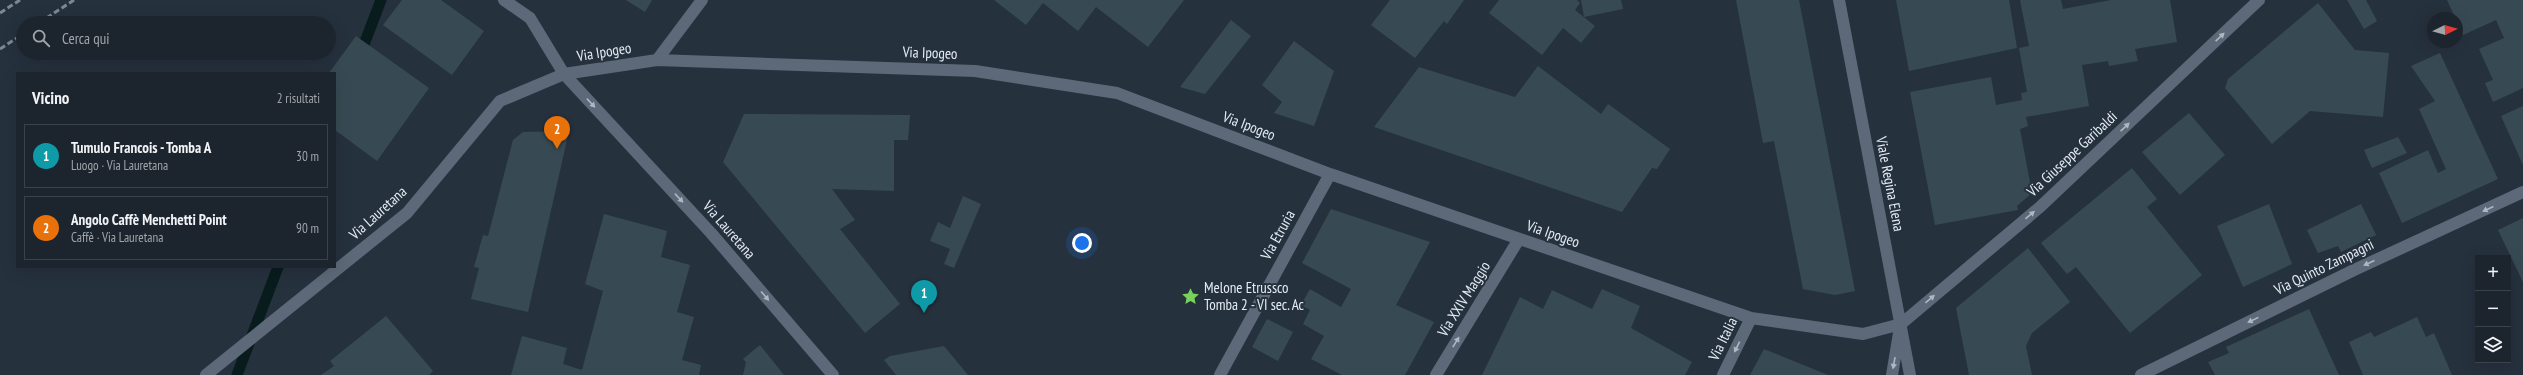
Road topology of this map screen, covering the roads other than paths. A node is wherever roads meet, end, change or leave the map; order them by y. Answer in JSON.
{"nodes":[{"id":1,"x":504,"y":0,"type":"edge"},
{"id":2,"x":702,"y":0,"type":"edge"},
{"id":3,"x":1839,"y":0,"type":"edge"},
{"id":4,"x":2259,"y":0,"type":"edge"},
{"id":5,"x":657,"y":60,"type":"junction"},
{"id":6,"x":564,"y":74,"type":"junction"},
{"id":7,"x":1330,"y":174,"type":"junction"},
{"id":8,"x":2523,"y":192,"type":"edge"},
{"id":9,"x":1519,"y":239,"type":"junction"},
{"id":10,"x":1751,"y":318,"type":"junction"},
{"id":11,"x":1901,"y":324,"type":"junction"},
{"id":12,"x":206,"y":375,"type":"edge"},
{"id":13,"x":833,"y":375,"type":"edge"},
{"id":14,"x":1220,"y":375,"type":"edge"},
{"id":15,"x":1436,"y":375,"type":"edge"},
{"id":16,"x":1723,"y":375,"type":"edge"},
{"id":17,"x":1892,"y":375,"type":"edge"},
{"id":18,"x":1910,"y":375,"type":"edge"},
{"id":19,"x":2141,"y":375,"type":"edge"}],
"edges":[{"from":1,"to":6,"type":"street","name":"Via Lauretana"},
{"from":2,"to":5,"type":"street"},
{"from":3,"to":11,"type":"street","name":"Viale Regina Elena"},
{"from":11,"to":4,"type":"street","name":"Via Giuseppe Garibaldi","one_way":true},
{"from":5,"to":6,"type":"street","name":"Via Ipogeo"},
{"from":5,"to":7,"type":"street","name":"Via Ipogeo"},
{"from":6,"to":12,"type":"street","name":"Via Lauretana"},
{"from":6,"to":13,"type":"street","name":"Via Lauretana","one_way":true},
{"from":7,"to":9,"type":"street","name":"Via Ipogeo"},
{"from":7,"to":14,"type":"street","name":"Via Etruria"},
{"from":8,"to":19,"type":"street","name":"Via Quinto Zampagni","one_way":true},
{"from":9,"to":10,"type":"street","name":"Via Ipogeo"},
{"from":15,"to":9,"type":"street","name":"Via XXIV Maggio","one_way":true},
{"from":10,"to":11,"type":"street","name":"Via Ipogeo"},
{"from":10,"to":16,"type":"street","name":"Via Italia","one_way":true},
{"from":11,"to":17,"type":"street","one_way":true},
{"from":11,"to":18,"type":"street","name":"Viale Regina Elena"}]}
